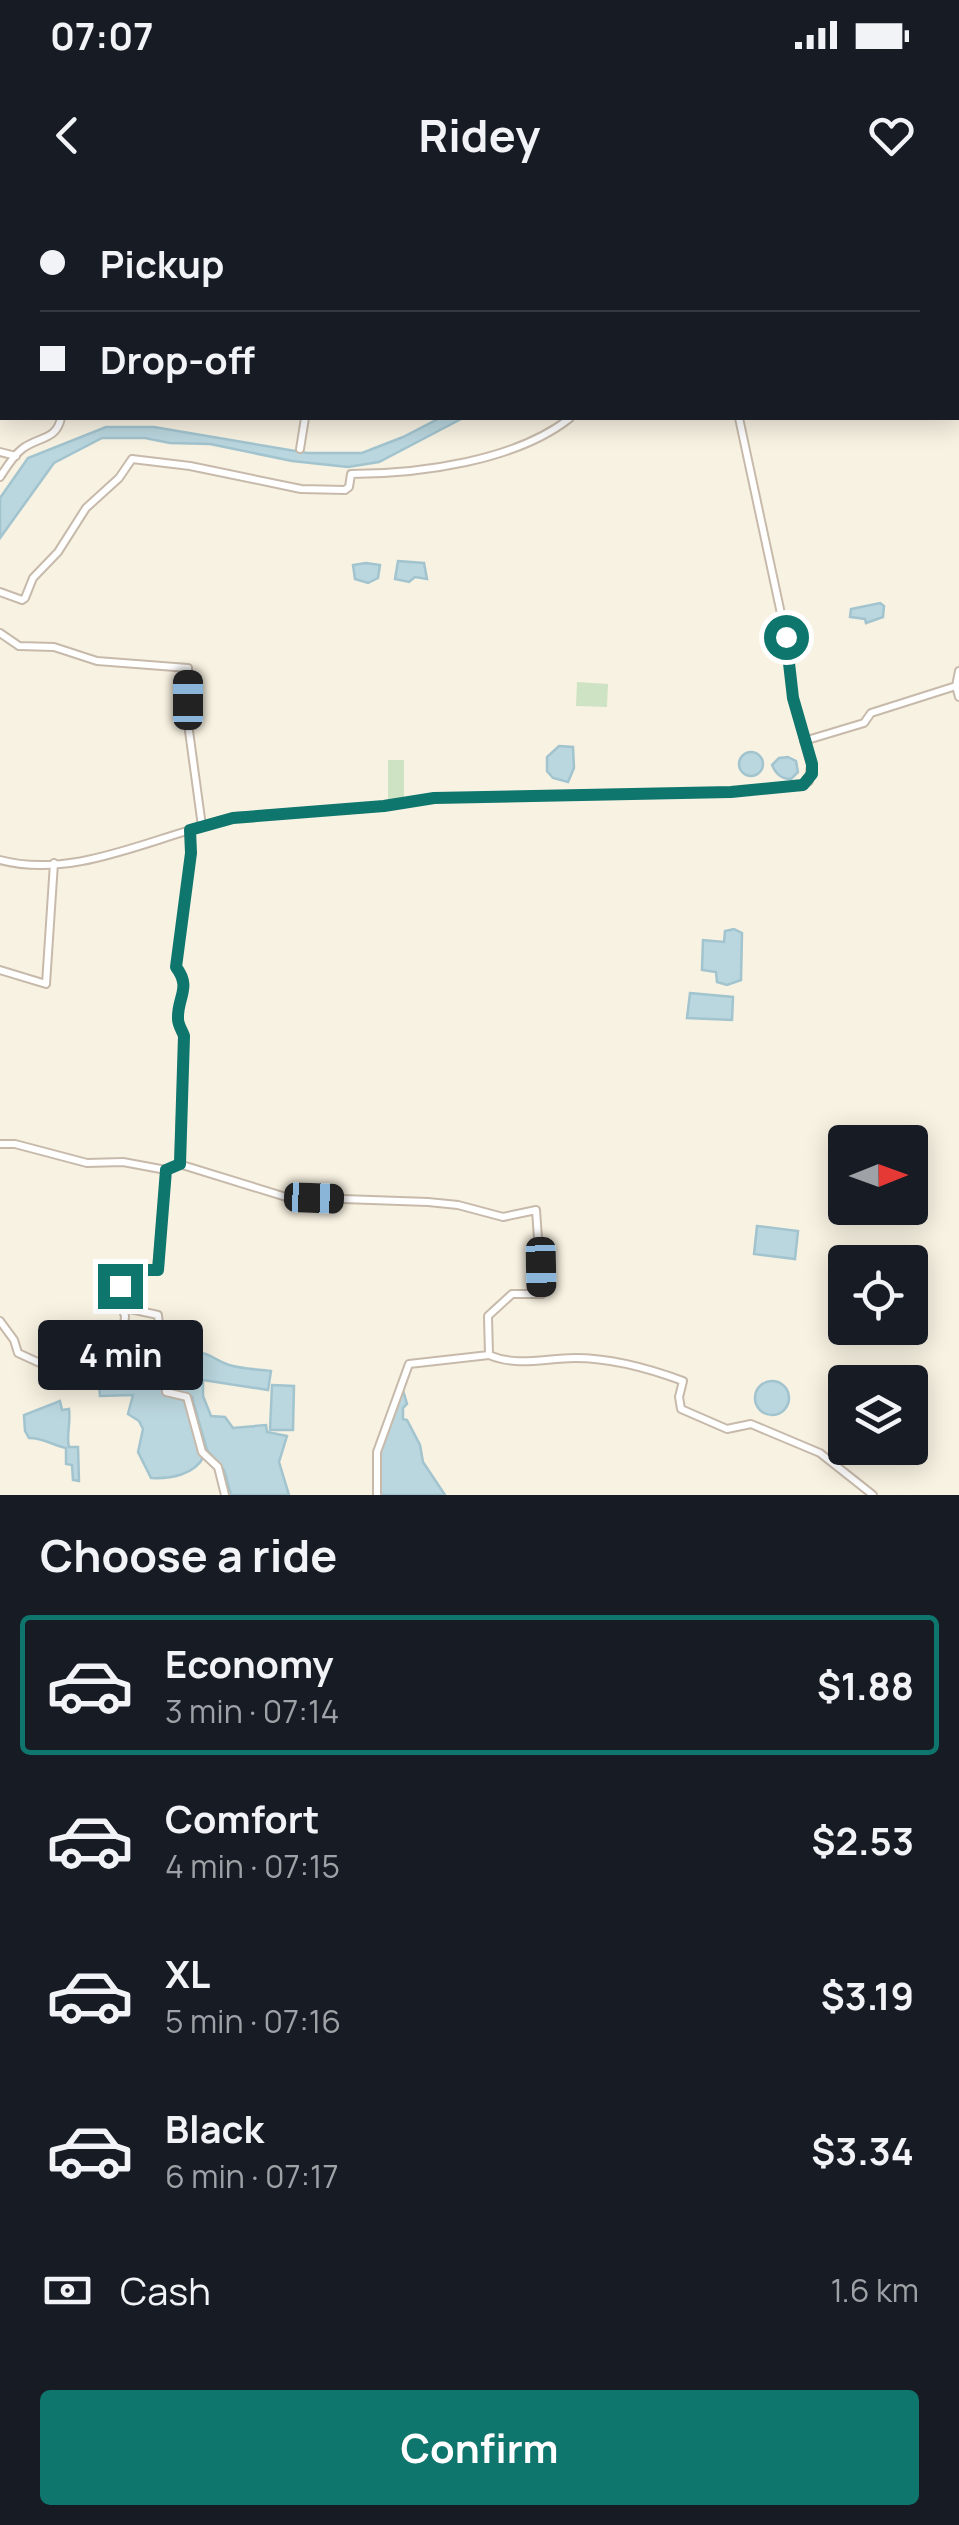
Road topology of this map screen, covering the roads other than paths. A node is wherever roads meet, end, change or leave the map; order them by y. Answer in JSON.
{"nodes":[{"id":1,"x":60,"y":420,"type":"edge"},
{"id":2,"x":306,"y":420,"type":"edge"},
{"id":3,"x":567,"y":420,"type":"edge"},
{"id":4,"x":739,"y":420,"type":"edge"},
{"id":5,"x":300,"y":449,"type":"dead end"},
{"id":6,"x":0,"y":452,"type":"edge"},
{"id":7,"x":16,"y":456,"type":"junction"},
{"id":8,"x":0,"y":477,"type":"edge"},
{"id":9,"x":0,"y":592,"type":"edge"},
{"id":10,"x":0,"y":633,"type":"edge"},
{"id":11,"x":959,"y":671,"type":"edge"},
{"id":12,"x":956,"y":686,"type":"junction"},
{"id":13,"x":959,"y":697,"type":"edge"},
{"id":14,"x":804,"y":741,"type":"junction"},
{"id":15,"x":202,"y":826,"type":"junction"},
{"id":16,"x":190,"y":830,"type":"junction"},
{"id":17,"x":0,"y":860,"type":"edge"},
{"id":18,"x":54,"y":863,"type":"junction"},
{"id":19,"x":0,"y":970,"type":"edge"},
{"id":20,"x":0,"y":1144,"type":"edge"},
{"id":21,"x":180,"y":1164,"type":"junction"},
{"id":22,"x":166,"y":1170,"type":"junction"},
{"id":23,"x":122,"y":1307,"type":"junction"},
{"id":24,"x":0,"y":1321,"type":"edge"},
{"id":25,"x":489,"y":1355,"type":"junction"},
{"id":26,"x":225,"y":1495,"type":"edge"},
{"id":27,"x":377,"y":1495,"type":"edge"},
{"id":28,"x":872,"y":1495,"type":"edge"}],
"edges":[{"from":1,"to":7,"type":"street"},
{"from":2,"to":5,"type":"street"},
{"from":3,"to":9,"type":"street"},
{"from":4,"to":14,"type":"street"},
{"from":6,"to":7,"type":"street"},
{"from":7,"to":8,"type":"street"},
{"from":10,"to":15,"type":"street"},
{"from":11,"to":12,"type":"street"},
{"from":12,"to":13,"type":"street"},
{"from":12,"to":14,"type":"street"},
{"from":14,"to":15,"type":"street"},
{"from":15,"to":16,"type":"street"},
{"from":16,"to":18,"type":"street"},
{"from":16,"to":21,"type":"street"},
{"from":17,"to":18,"type":"street"},
{"from":18,"to":19,"type":"street"},
{"from":20,"to":22,"type":"street"},
{"from":21,"to":22,"type":"street"},
{"from":21,"to":25,"type":"street"},
{"from":22,"to":23,"type":"street"},
{"from":23,"to":24,"type":"street"},
{"from":23,"to":26,"type":"street"},
{"from":25,"to":27,"type":"street"},
{"from":25,"to":28,"type":"street"}]}
